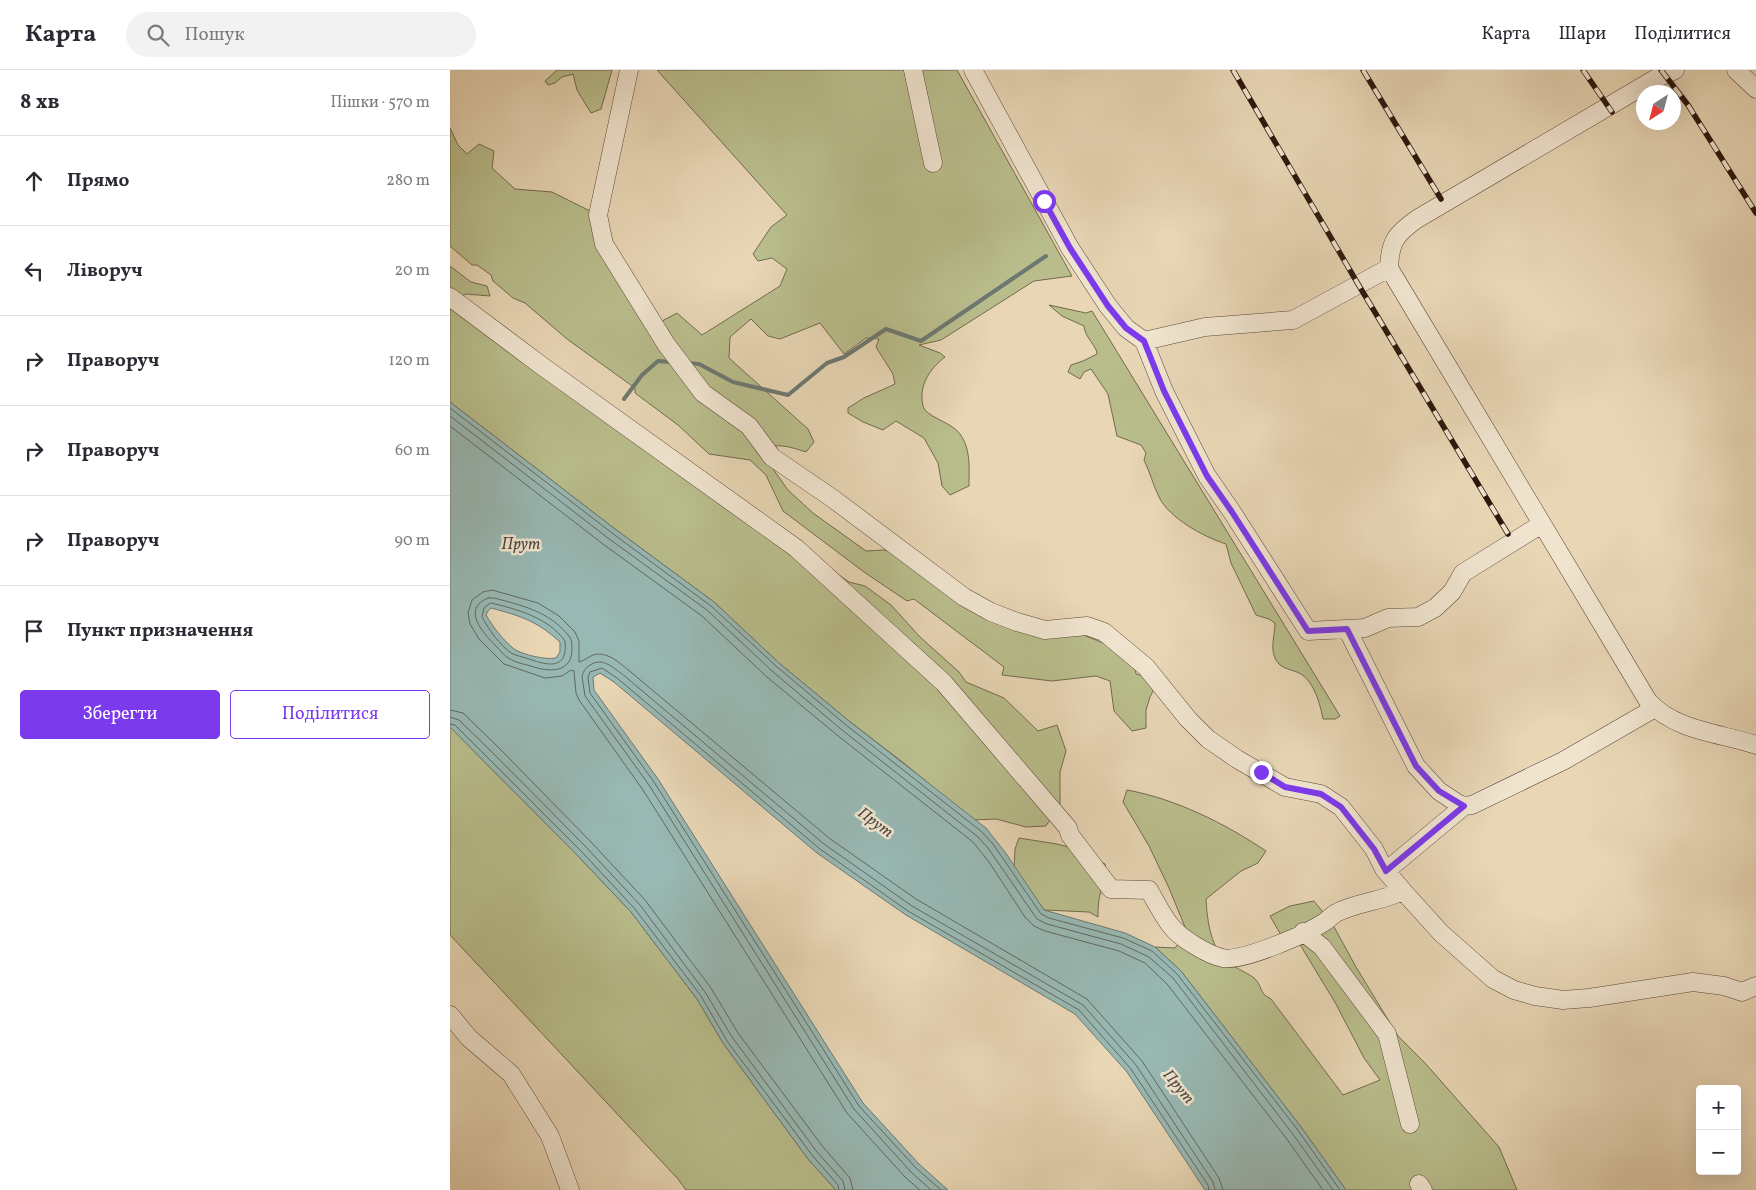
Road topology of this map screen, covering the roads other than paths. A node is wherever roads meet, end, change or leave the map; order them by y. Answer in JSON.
{"nodes":[{"id":1,"x":629,"y":70,"type":"edge"},
{"id":2,"x":913,"y":70,"type":"edge"},
{"id":3,"x":973,"y":70,"type":"edge"},
{"id":4,"x":1675,"y":70,"type":"edge"},
{"id":5,"x":1736,"y":70,"type":"edge"},
{"id":6,"x":1756,"y":89,"type":"edge"},
{"id":7,"x":934,"y":163,"type":"dead end"},
{"id":8,"x":1388,"y":268,"type":"junction"},
{"id":9,"x":450,"y":298,"type":"edge"},
{"id":10,"x":1144,"y":341,"type":"junction"},
{"id":11,"x":1542,"y":524,"type":"junction"},
{"id":12,"x":1347,"y":629,"type":"junction"},
{"id":13,"x":1655,"y":708,"type":"junction"},
{"id":14,"x":1756,"y":745,"type":"edge"},
{"id":15,"x":1464,"y":806,"type":"junction"},
{"id":16,"x":1386,"y":871,"type":"junction"},
{"id":17,"x":1403,"y":891,"type":"junction"},
{"id":18,"x":1303,"y":932,"type":"junction"},
{"id":19,"x":1756,"y":986,"type":"edge"},
{"id":20,"x":450,"y":1015,"type":"edge"},
{"id":21,"x":1410,"y":1124,"type":"dead end"},
{"id":22,"x":570,"y":1190,"type":"edge"}],
"edges":[{"from":1,"to":16,"type":"street"},
{"from":2,"to":7,"type":"street"},
{"from":3,"to":10,"type":"street"},
{"from":4,"to":8,"type":"street"},
{"from":5,"to":6,"type":"street"},
{"from":8,"to":10,"type":"street"},
{"from":8,"to":11,"type":"street"},
{"from":9,"to":18,"type":"street"},
{"from":10,"to":12,"type":"street"},
{"from":11,"to":12,"type":"street"},
{"from":11,"to":13,"type":"street"},
{"from":12,"to":15,"type":"street"},
{"from":13,"to":14,"type":"street"},
{"from":13,"to":15,"type":"street"},
{"from":15,"to":16,"type":"street"},
{"from":16,"to":17,"type":"street"},
{"from":17,"to":18,"type":"street"},
{"from":17,"to":19,"type":"street"},
{"from":18,"to":21,"type":"street"},
{"from":20,"to":22,"type":"street"}]}
